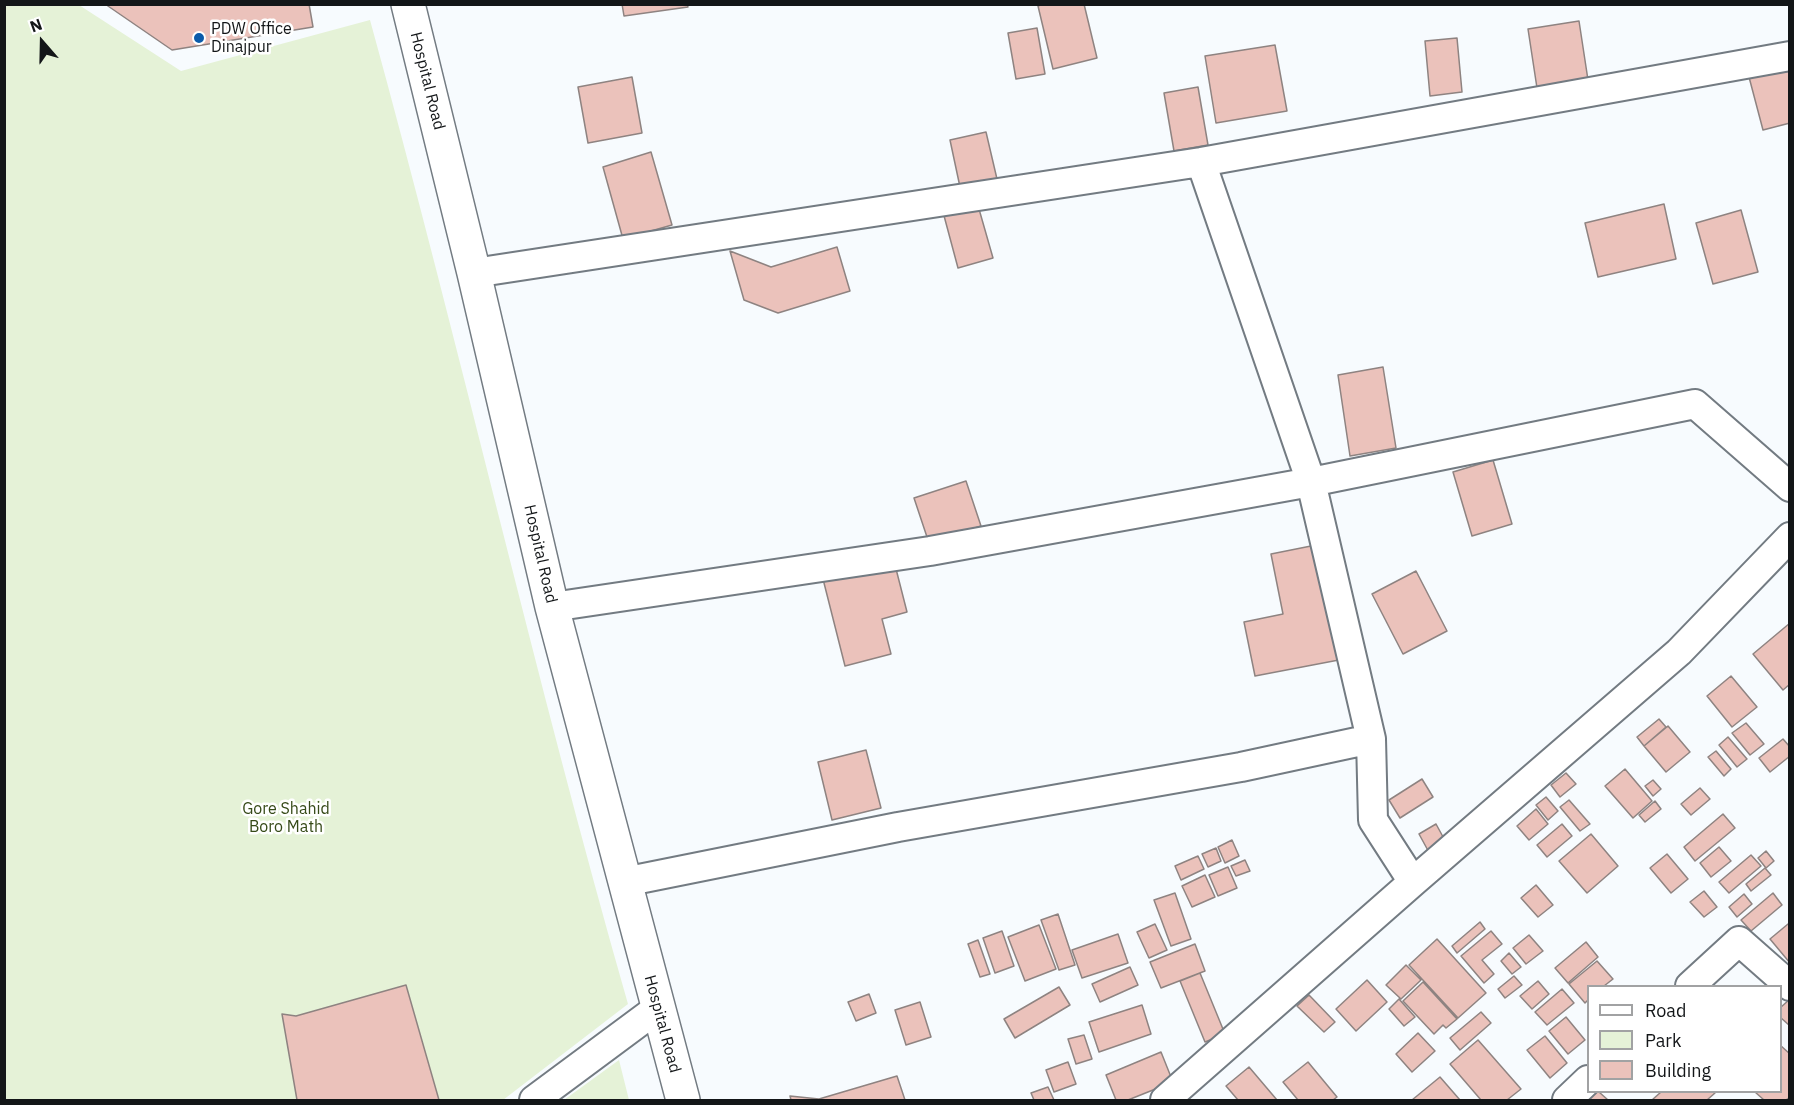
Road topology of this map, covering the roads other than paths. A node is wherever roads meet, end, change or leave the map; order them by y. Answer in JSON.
{"nodes":[{"id":1,"x":408,"y":4,"type":"edge"},
{"id":2,"x":1790,"y":56,"type":"edge"},
{"id":3,"x":1201,"y":162,"type":"junction"},
{"id":4,"x":474,"y":273,"type":"junction"},
{"id":5,"x":1311,"y":482,"type":"junction"},
{"id":6,"x":1790,"y":487,"type":"edge"},
{"id":7,"x":1790,"y":537,"type":"edge"},
{"id":8,"x":552,"y":607,"type":"junction"},
{"id":9,"x":1371,"y":739,"type":"junction"},
{"id":10,"x":624,"y":882,"type":"junction"},
{"id":11,"x":1413,"y":882,"type":"junction"},
{"id":12,"x":1692,"y":985,"type":"edge"},
{"id":13,"x":1790,"y":986,"type":"edge"},
{"id":14,"x":658,"y":1008,"type":"junction"},
{"id":15,"x":1587,"y":1081,"type":"edge"},
{"id":16,"x":534,"y":1101,"type":"edge"},
{"id":17,"x":683,"y":1101,"type":"edge"},
{"id":18,"x":1165,"y":1101,"type":"edge"},
{"id":19,"x":1567,"y":1101,"type":"edge"}],
"edges":[{"from":1,"to":4,"type":"main road","name":"Hospital Road"},
{"from":2,"to":3,"type":"street"},
{"from":3,"to":4,"type":"street"},
{"from":3,"to":5,"type":"street"},
{"from":4,"to":8,"type":"main road","name":"Hospital Road"},
{"from":5,"to":6,"type":"street"},
{"from":5,"to":8,"type":"street"},
{"from":5,"to":9,"type":"street"},
{"from":7,"to":11,"type":"street"},
{"from":8,"to":10,"type":"main road","name":"Hospital Road"},
{"from":9,"to":10,"type":"street"},
{"from":9,"to":11,"type":"street"},
{"from":10,"to":14,"type":"main road","name":"Hospital Road"},
{"from":11,"to":18,"type":"street"},
{"from":12,"to":13,"type":"street"},
{"from":14,"to":16,"type":"street"},
{"from":14,"to":17,"type":"main road","name":"Hospital Road"},
{"from":15,"to":19,"type":"street"}]}
